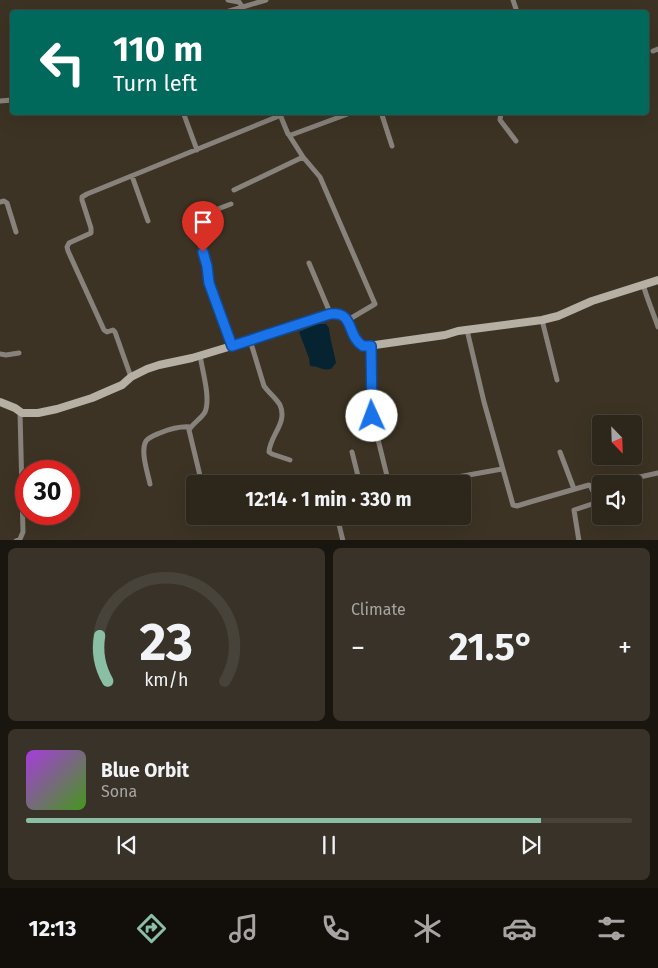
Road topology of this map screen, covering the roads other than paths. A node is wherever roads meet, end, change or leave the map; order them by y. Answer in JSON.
{"nodes":[{"id":1,"x":228,"y":0,"type":"edge"},
{"id":2,"x":266,"y":0,"type":"edge"},
{"id":3,"x":243,"y":8,"type":"junction"},
{"id":4,"x":235,"y":10,"type":"edge"},
{"id":5,"x":184,"y":115,"type":"edge"},
{"id":6,"x":277,"y":115,"type":"edge"},
{"id":7,"x":279,"y":115,"type":"edge"},
{"id":8,"x":345,"y":115,"type":"edge"},
{"id":9,"x":382,"y":115,"type":"edge"},
{"id":10,"x":501,"y":115,"type":"edge"},
{"id":11,"x":289,"y":135,"type":"junction"},
{"id":12,"x":516,"y":141,"type":"dead end"},
{"id":13,"x":392,"y":146,"type":"dead end"},
{"id":14,"x":196,"y":150,"type":"junction"},
{"id":15,"x":303,"y":157,"type":"junction"},
{"id":16,"x":132,"y":176,"type":"junction"},
{"id":17,"x":234,"y":190,"type":"dead end"},
{"id":18,"x":0,"y":202,"type":"edge"},
{"id":19,"x":231,"y":204,"type":"dead end"},
{"id":20,"x":148,"y":221,"type":"dead end"},
{"id":21,"x":16,"y":232,"type":"dead end"},
{"id":22,"x":309,"y":263,"type":"dead end"},
{"id":23,"x":658,"y":280,"type":"edge"},
{"id":24,"x":643,"y":284,"type":"junction"},
{"id":25,"x":330,"y":314,"type":"junction"},
{"id":26,"x":348,"y":320,"type":"junction"},
{"id":27,"x":542,"y":320,"type":"junction"},
{"id":28,"x":658,"y":326,"type":"edge"},
{"id":29,"x":467,"y":330,"type":"junction"},
{"id":30,"x":250,"y":340,"type":"junction"},
{"id":31,"x":232,"y":346,"type":"junction"},
{"id":32,"x":371,"y":346,"type":"junction"},
{"id":33,"x":0,"y":354,"type":"edge"},
{"id":34,"x":19,"y":354,"type":"dead end"},
{"id":35,"x":200,"y":355,"type":"junction"},
{"id":36,"x":131,"y":377,"type":"junction"},
{"id":37,"x":557,"y":380,"type":"dead end"},
{"id":38,"x":0,"y":402,"type":"edge"},
{"id":39,"x":20,"y":412,"type":"junction"},
{"id":40,"x":190,"y":427,"type":"junction"},
{"id":41,"x":352,"y":452,"type":"dead end"},
{"id":42,"x":560,"y":452,"type":"dead end"},
{"id":43,"x":290,"y":460,"type":"dead end"},
{"id":44,"x":502,"y":469,"type":"junction"},
{"id":45,"x":658,"y":472,"type":"edge"},
{"id":46,"x":200,"y":475,"type":"edge"},
{"id":47,"x":358,"y":475,"type":"edge"},
{"id":48,"x":387,"y":475,"type":"edge"},
{"id":49,"x":468,"y":475,"type":"edge"},
{"id":50,"x":642,"y":476,"type":"edge"},
{"id":51,"x":150,"y":484,"type":"dead end"},
{"id":52,"x":574,"y":489,"type":"junction"},
{"id":53,"x":592,"y":489,"type":"edge"},
{"id":54,"x":592,"y":504,"type":"edge"},
{"id":55,"x":339,"y":525,"type":"edge"},
{"id":56,"x":16,"y":540,"type":"edge"},
{"id":57,"x":343,"y":540,"type":"edge"},
{"id":58,"x":578,"y":540,"type":"edge"}],
"edges":[{"from":1,"to":3,"type":"street"},
{"from":2,"to":3,"type":"street"},
{"from":3,"to":4,"type":"street"},
{"from":5,"to":14,"type":"street"},
{"from":6,"to":14,"type":"street"},
{"from":7,"to":11,"type":"street"},
{"from":8,"to":11,"type":"street"},
{"from":9,"to":13,"type":"street"},
{"from":10,"to":12,"type":"street"},
{"from":11,"to":15,"type":"street"},
{"from":14,"to":16,"type":"street"},
{"from":15,"to":17,"type":"street"},
{"from":15,"to":26,"type":"street"},
{"from":16,"to":20,"type":"street"},
{"from":16,"to":36,"type":"street"},
{"from":18,"to":21,"type":"street"},
{"from":19,"to":31,"type":"street"},
{"from":22,"to":25,"type":"street"},
{"from":23,"to":24,"type":"main road"},
{"from":24,"to":27,"type":"main road"},
{"from":24,"to":28,"type":"street"},
{"from":25,"to":26,"type":"main road"},
{"from":25,"to":30,"type":"main road"},
{"from":26,"to":32,"type":"main road"},
{"from":27,"to":29,"type":"main road"},
{"from":27,"to":37,"type":"street"},
{"from":29,"to":32,"type":"main road"},
{"from":29,"to":44,"type":"street"},
{"from":30,"to":31,"type":"main road"},
{"from":30,"to":43,"type":"street"},
{"from":31,"to":35,"type":"main road"},
{"from":32,"to":48,"type":"street"},
{"from":33,"to":34,"type":"street"},
{"from":35,"to":36,"type":"main road"},
{"from":35,"to":40,"type":"street"},
{"from":36,"to":39,"type":"main road"},
{"from":38,"to":39,"type":"main road"},
{"from":39,"to":56,"type":"street"},
{"from":40,"to":46,"type":"street"},
{"from":40,"to":51,"type":"street"},
{"from":41,"to":47,"type":"street"},
{"from":42,"to":52,"type":"street"},
{"from":44,"to":49,"type":"street"},
{"from":44,"to":52,"type":"street"},
{"from":45,"to":50,"type":"street"},
{"from":52,"to":53,"type":"street"},
{"from":54,"to":58,"type":"street"},
{"from":55,"to":57,"type":"street"}]}
